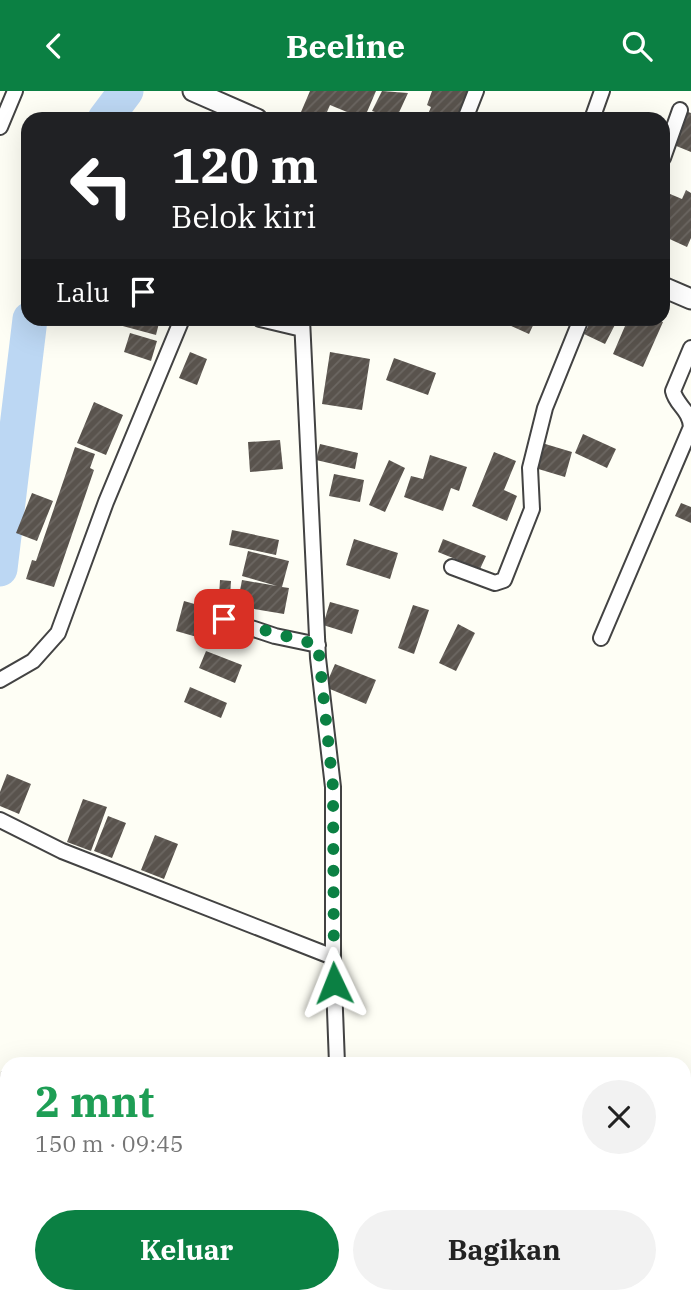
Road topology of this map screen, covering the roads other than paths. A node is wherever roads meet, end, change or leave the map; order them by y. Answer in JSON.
{"nodes":[{"id":1,"x":15,"y":91,"type":"edge"},
{"id":2,"x":193,"y":91,"type":"edge"},
{"id":3,"x":476,"y":91,"type":"edge"},
{"id":4,"x":602,"y":91,"type":"edge"},
{"id":5,"x":680,"y":110,"type":"dead end"},
{"id":6,"x":241,"y":112,"type":"edge"},
{"id":7,"x":468,"y":112,"type":"edge"},
{"id":8,"x":594,"y":112,"type":"edge"},
{"id":9,"x":0,"y":127,"type":"edge"},
{"id":10,"x":670,"y":138,"type":"edge"},
{"id":11,"x":670,"y":291,"type":"edge"},
{"id":12,"x":691,"y":299,"type":"edge"},
{"id":13,"x":179,"y":326,"type":"edge"},
{"id":14,"x":302,"y":326,"type":"edge"},
{"id":15,"x":578,"y":326,"type":"edge"},
{"id":16,"x":691,"y":348,"type":"edge"},
{"id":17,"x":452,"y":567,"type":"dead end"},
{"id":18,"x":216,"y":623,"type":"dead end"},
{"id":19,"x":601,"y":638,"type":"dead end"},
{"id":20,"x":318,"y":645,"type":"junction"},
{"id":21,"x":0,"y":680,"type":"edge"},
{"id":22,"x":0,"y":820,"type":"edge"},
{"id":23,"x":333,"y":957,"type":"junction"},
{"id":24,"x":337,"y":1057,"type":"edge"}],
"edges":[{"from":1,"to":9,"type":"street"},
{"from":2,"to":6,"type":"street"},
{"from":3,"to":7,"type":"street"},
{"from":4,"to":8,"type":"street"},
{"from":5,"to":10,"type":"street"},
{"from":11,"to":12,"type":"street"},
{"from":13,"to":21,"type":"street"},
{"from":14,"to":20,"type":"street"},
{"from":15,"to":17,"type":"street"},
{"from":16,"to":19,"type":"street"},
{"from":18,"to":20,"type":"street"},
{"from":20,"to":23,"type":"street"},
{"from":22,"to":23,"type":"street"},
{"from":23,"to":24,"type":"street"}]}
